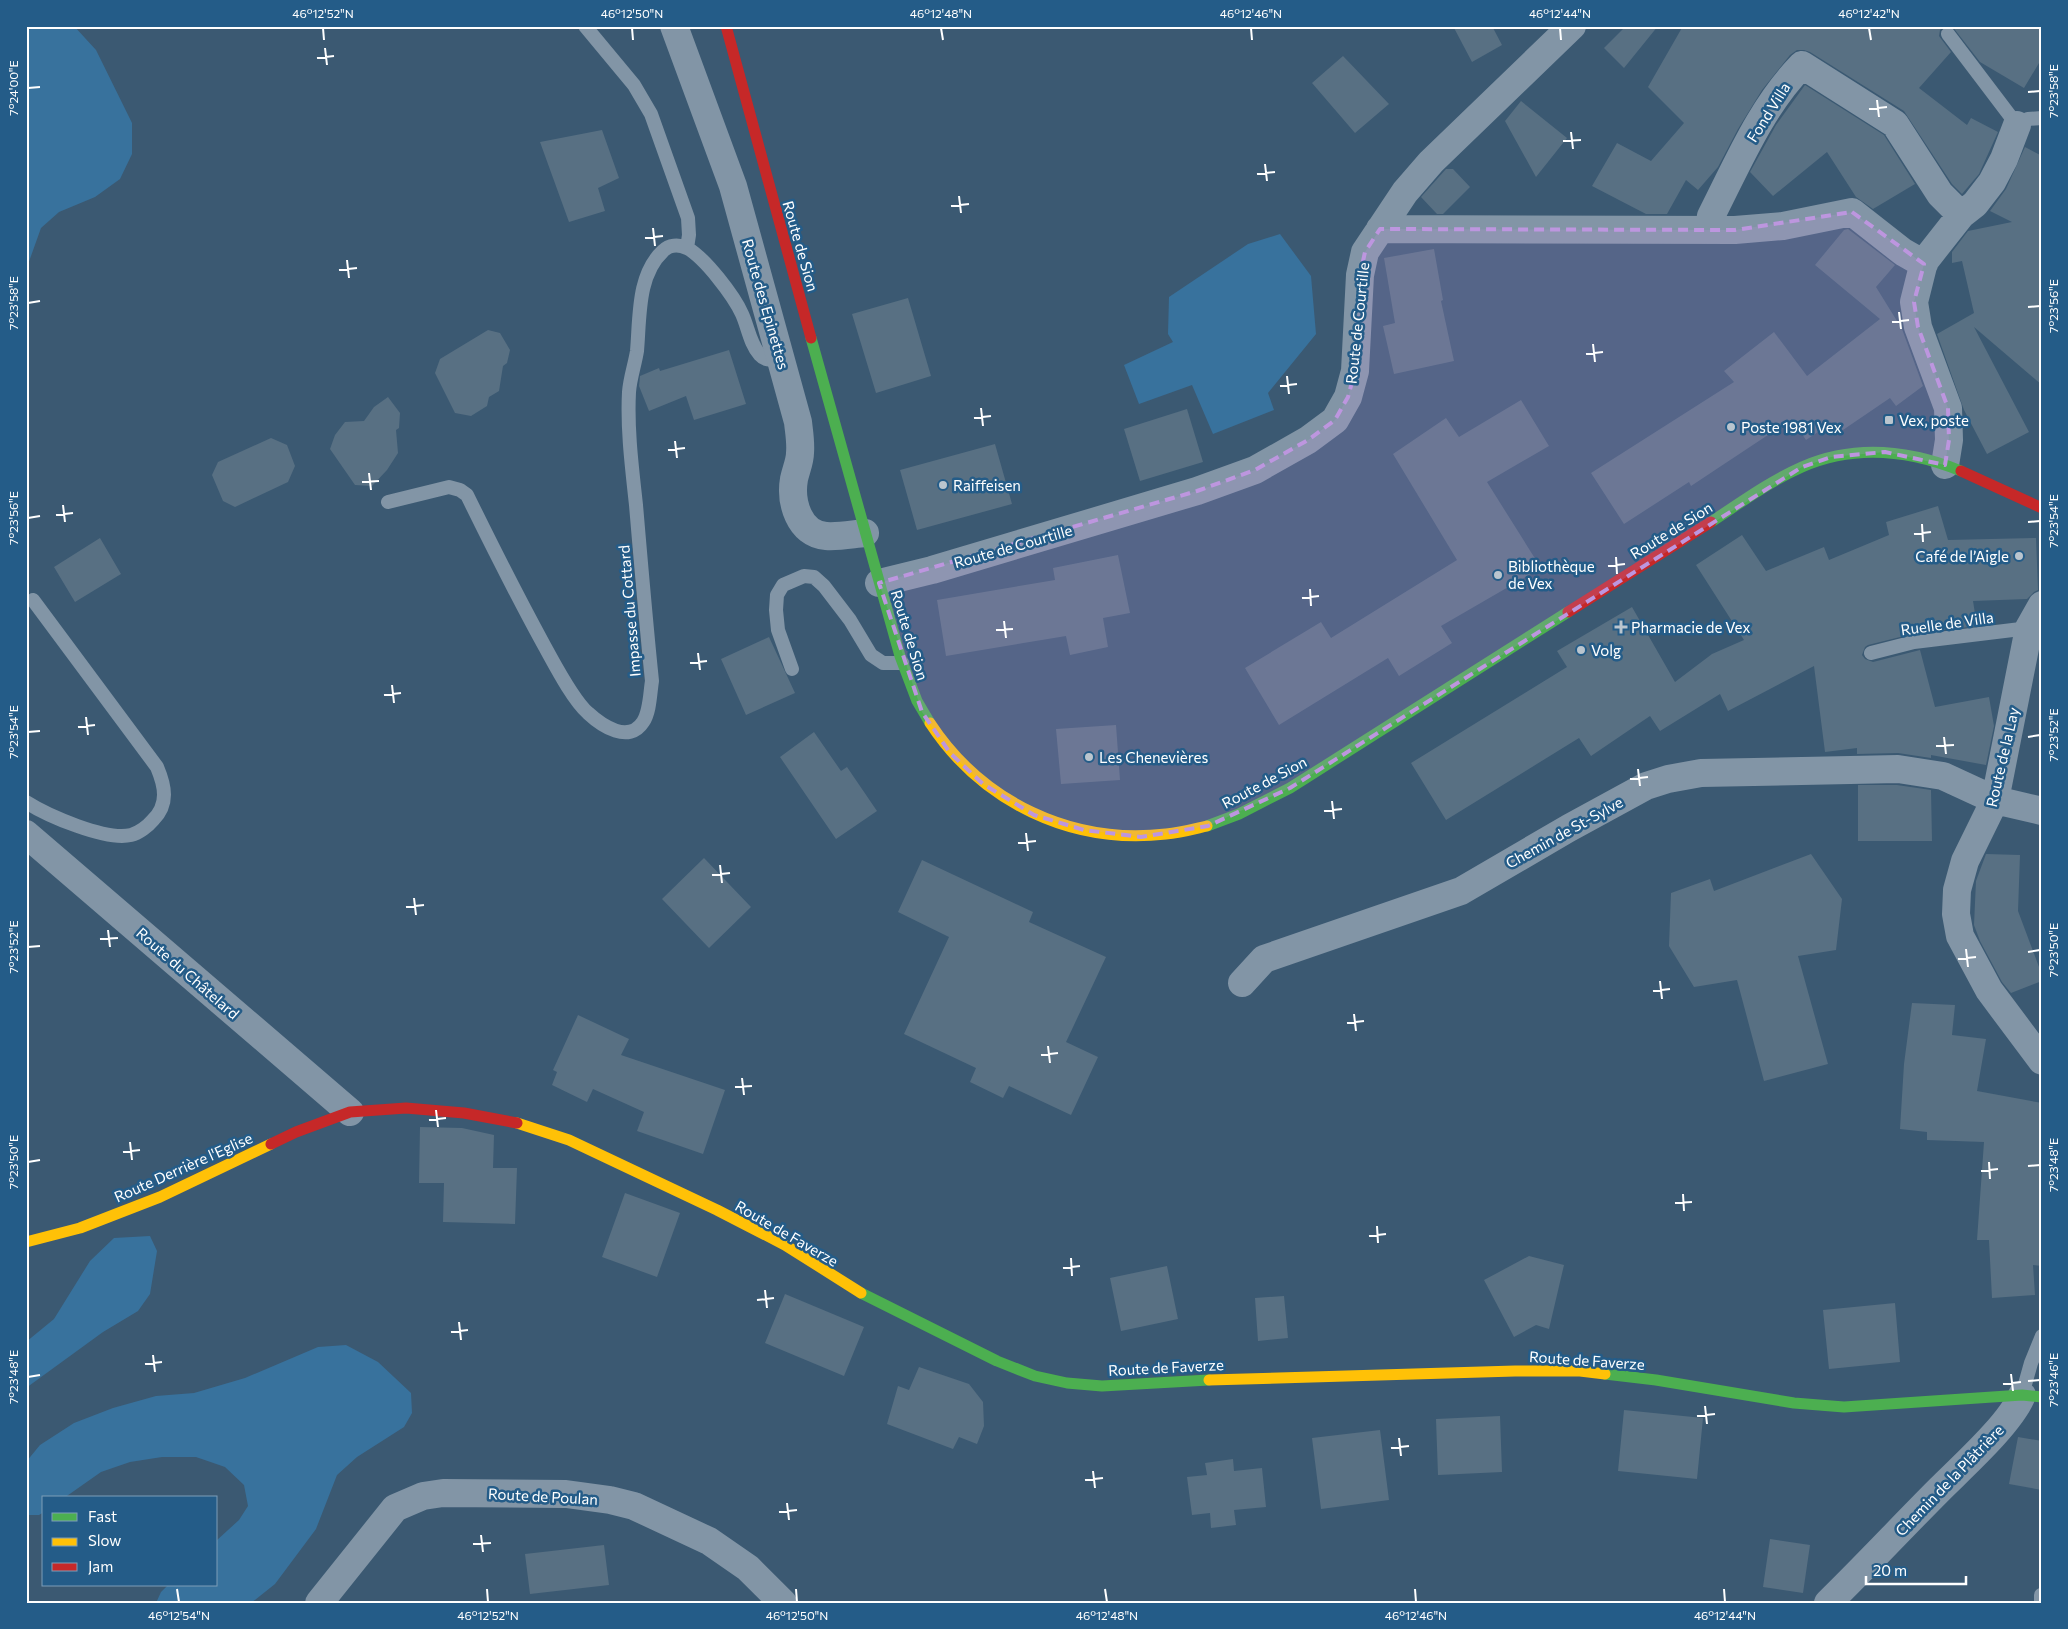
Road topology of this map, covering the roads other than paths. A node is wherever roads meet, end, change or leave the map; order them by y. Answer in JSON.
{"nodes":[{"id":1,"x":585,"y":26,"type":"edge"},
{"id":2,"x":674,"y":26,"type":"edge"},
{"id":3,"x":726,"y":26,"type":"edge"},
{"id":4,"x":1572,"y":26,"type":"edge"},
{"id":5,"x":1948,"y":34,"type":"dead end"},
{"id":6,"x":2029,"y":121,"type":"edge"},
{"id":7,"x":1961,"y":215,"type":"junction"},
{"id":8,"x":1380,"y":229,"type":"junction"},
{"id":9,"x":1709,"y":229,"type":"junction"},
{"id":10,"x":687,"y":248,"type":"junction"},
{"id":11,"x":1924,"y":264,"type":"junction"},
{"id":12,"x":782,"y":359,"type":"junction"},
{"id":13,"x":1945,"y":465,"type":"junction"},
{"id":14,"x":388,"y":502,"type":"dead end"},
{"id":15,"x":2042,"y":508,"type":"edge"},
{"id":16,"x":865,"y":533,"type":"junction"},
{"id":17,"x":878,"y":583,"type":"junction"},
{"id":18,"x":33,"y":600,"type":"dead end"},
{"id":19,"x":2035,"y":616,"type":"edge"},
{"id":20,"x":1871,"y":653,"type":"dead end"},
{"id":21,"x":902,"y":663,"type":"junction"},
{"id":22,"x":792,"y":669,"type":"dead end"},
{"id":23,"x":1995,"y":800,"type":"junction"},
{"id":24,"x":26,"y":802,"type":"edge"},
{"id":25,"x":2042,"y":811,"type":"edge"},
{"id":26,"x":26,"y":834,"type":"edge"},
{"id":27,"x":1242,"y":983,"type":"dead end"},
{"id":28,"x":2042,"y":1061,"type":"edge"},
{"id":29,"x":350,"y":1112,"type":"junction"},
{"id":30,"x":26,"y":1242,"type":"edge"},
{"id":31,"x":2042,"y":1336,"type":"edge"},
{"id":32,"x":2032,"y":1396,"type":"edge"},
{"id":33,"x":2041,"y":1595,"type":"edge"},
{"id":34,"x":319,"y":1603,"type":"edge"},
{"id":35,"x":783,"y":1603,"type":"edge"},
{"id":36,"x":1828,"y":1603,"type":"edge"},
{"id":37,"x":2041,"y":1603,"type":"edge"}],
"edges":[{"from":1,"to":10,"type":"lane"},
{"from":2,"to":12,"type":"street","name":"Route des Epinettes"},
{"from":3,"to":16,"type":"street","name":"Route de Sion"},
{"from":4,"to":8,"type":"street","name":"Route de Courtille"},
{"from":5,"to":6,"type":"lane"},
{"from":6,"to":7,"type":"street"},
{"from":7,"to":9,"type":"street","name":"Fond Villa"},
{"from":7,"to":11,"type":"street"},
{"from":8,"to":9,"type":"street"},
{"from":8,"to":17,"type":"street","name":"Route de Courtille"},
{"from":9,"to":11,"type":"street"},
{"from":10,"to":12,"type":"lane"},
{"from":10,"to":14,"type":"lane","name":"Impasse du Cottard"},
{"from":11,"to":13,"type":"street"},
{"from":12,"to":16,"type":"street","name":"Route des Epinettes"},
{"from":13,"to":15,"type":"street","name":"Route de Sion"},
{"from":13,"to":21,"type":"street","name":"Route de Sion"},
{"from":16,"to":17,"type":"street","name":"Route de Sion"},
{"from":17,"to":21,"type":"street","name":"Route de Sion"},
{"from":18,"to":24,"type":"lane"},
{"from":19,"to":20,"type":"lane","name":"Ruelle de Villa"},
{"from":19,"to":23,"type":"street","name":"Route de la Lay"},
{"from":21,"to":22,"type":"lane"},
{"from":23,"to":25,"type":"street","name":"Chemin de St-Sylve"},
{"from":23,"to":27,"type":"street","name":"Chemin de St-Sylve"},
{"from":23,"to":28,"type":"street","name":"Route de la Lay"},
{"from":26,"to":29,"type":"street","name":"Route du Châtelard"},
{"from":29,"to":30,"type":"street","name":"Route Derrière l'Eglise"},
{"from":29,"to":32,"type":"street","name":"Route de Faverze"},
{"from":31,"to":32,"type":"lane"},
{"from":32,"to":36,"type":"street","name":"Chemin de la Plâtrière"},
{"from":33,"to":37,"type":"lane"},
{"from":34,"to":35,"type":"street","name":"Route de Poulan"}]}
